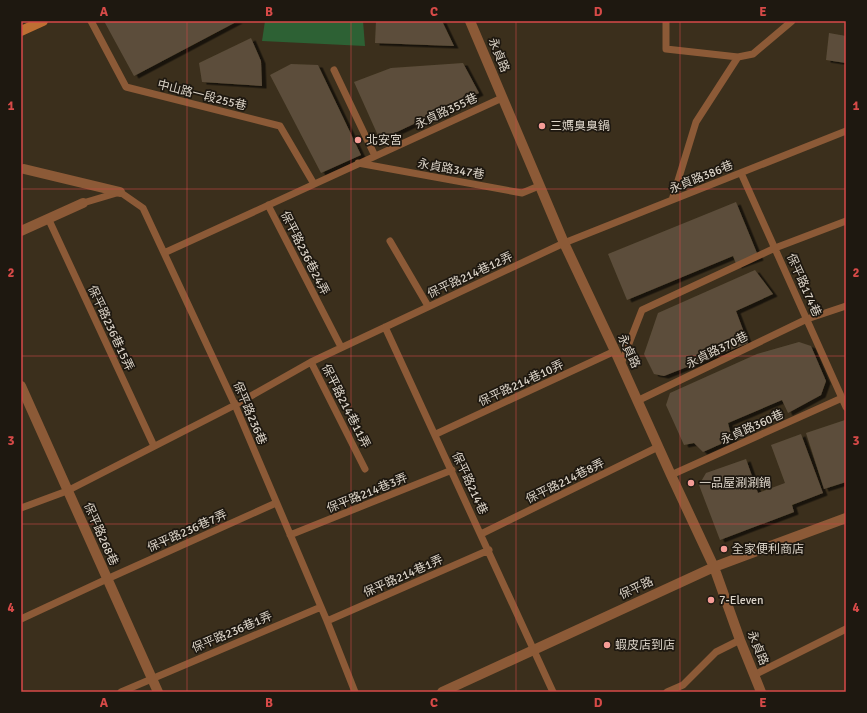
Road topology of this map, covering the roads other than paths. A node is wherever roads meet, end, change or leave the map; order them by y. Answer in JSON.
{"nodes":[{"id":1,"x":43,"y":21,"type":"edge"},
{"id":2,"x":91,"y":21,"type":"edge"},
{"id":3,"x":470,"y":21,"type":"edge"},
{"id":4,"x":667,"y":21,"type":"edge"},
{"id":5,"x":792,"y":21,"type":"edge"},
{"id":6,"x":21,"y":31,"type":"edge"},
{"id":7,"x":738,"y":57,"type":"junction"},
{"id":8,"x":334,"y":70,"type":"dead end"},
{"id":9,"x":502,"y":98,"type":"junction"},
{"id":10,"x":846,"y":131,"type":"edge"},
{"id":11,"x":375,"y":156,"type":"junction"},
{"id":12,"x":358,"y":164,"type":"junction"},
{"id":13,"x":24,"y":169,"type":"dead end"},
{"id":14,"x":741,"y":173,"type":"junction"},
{"id":15,"x":314,"y":184,"type":"junction"},
{"id":16,"x":539,"y":186,"type":"junction"},
{"id":17,"x":120,"y":192,"type":"junction"},
{"id":18,"x":672,"y":200,"type":"junction"},
{"id":19,"x":83,"y":203,"type":"joint"},
{"id":20,"x":268,"y":205,"type":"junction"},
{"id":21,"x":48,"y":218,"type":"junction"},
{"id":22,"x":846,"y":221,"type":"edge"},
{"id":23,"x":21,"y":231,"type":"edge"},
{"id":24,"x":390,"y":241,"type":"dead end"},
{"id":25,"x":564,"y":243,"type":"junction"},
{"id":26,"x":775,"y":248,"type":"junction"},
{"id":27,"x":164,"y":253,"type":"junction"},
{"id":28,"x":428,"y":306,"type":"junction"},
{"id":29,"x":846,"y":306,"type":"edge"},
{"id":30,"x":807,"y":319,"type":"junction"},
{"id":31,"x":385,"y":326,"type":"junction"},
{"id":32,"x":341,"y":347,"type":"junction"},
{"id":33,"x":615,"y":351,"type":"junction"},
{"id":34,"x":311,"y":362,"type":"junction"},
{"id":35,"x":621,"y":364,"type":"junction"},
{"id":36,"x":21,"y":386,"type":"edge"},
{"id":37,"x":842,"y":398,"type":"junction"},
{"id":38,"x":638,"y":401,"type":"junction"},
{"id":39,"x":235,"y":405,"type":"junction"},
{"id":40,"x":846,"y":407,"type":"edge"},
{"id":41,"x":436,"y":434,"type":"junction"},
{"id":42,"x":154,"y":446,"type":"junction"},
{"id":43,"x":658,"y":448,"type":"junction"},
{"id":44,"x":365,"y":469,"type":"dead end"},
{"id":45,"x":452,"y":470,"type":"junction"},
{"id":46,"x":671,"y":475,"type":"junction"},
{"id":47,"x":67,"y":491,"type":"junction"},
{"id":48,"x":276,"y":503,"type":"junction"},
{"id":49,"x":21,"y":508,"type":"edge"},
{"id":50,"x":846,"y":518,"type":"edge"},
{"id":51,"x":481,"y":534,"type":"junction"},
{"id":52,"x":290,"y":535,"type":"junction"},
{"id":53,"x":489,"y":550,"type":"junction"},
{"id":54,"x":714,"y":567,"type":"junction"},
{"id":55,"x":107,"y":578,"type":"junction"},
{"id":56,"x":321,"y":607,"type":"junction"},
{"id":57,"x":21,"y":619,"type":"edge"},
{"id":58,"x":327,"y":621,"type":"junction"},
{"id":59,"x":846,"y":629,"type":"edge"},
{"id":60,"x":740,"y":640,"type":"junction"},
{"id":61,"x":532,"y":650,"type":"junction"},
{"id":62,"x":754,"y":675,"type":"junction"},
{"id":63,"x":153,"y":677,"type":"junction"},
{"id":64,"x":682,"y":688,"type":"edge"},
{"id":65,"x":121,"y":692,"type":"edge"},
{"id":66,"x":158,"y":692,"type":"edge"},
{"id":67,"x":355,"y":692,"type":"edge"},
{"id":68,"x":442,"y":692,"type":"edge"},
{"id":69,"x":553,"y":692,"type":"edge"},
{"id":70,"x":667,"y":692,"type":"edge"},
{"id":71,"x":761,"y":692,"type":"edge"}],
"edges":[{"from":1,"to":6,"type":"street"},
{"from":2,"to":15,"type":"lane","name":"中山路一段255巷"},
{"from":3,"to":9,"type":"street","name":"永貞路"},
{"from":4,"to":7,"type":"lane"},
{"from":5,"to":7,"type":"lane"},
{"from":7,"to":18,"type":"lane"},
{"from":8,"to":11,"type":"lane"},
{"from":9,"to":11,"type":"lane","name":"永貞路355巷"},
{"from":9,"to":16,"type":"street","name":"永貞路"},
{"from":10,"to":14,"type":"lane","name":"永貞路386巷"},
{"from":11,"to":12,"type":"lane","name":"永貞路355巷"},
{"from":12,"to":15,"type":"lane","name":"永貞路355巷"},
{"from":12,"to":16,"type":"lane","name":"永貞路347巷"},
{"from":13,"to":17,"type":"street"},
{"from":14,"to":18,"type":"lane","name":"永貞路386巷"},
{"from":14,"to":26,"type":"lane","name":"保平路174巷"},
{"from":15,"to":20,"type":"lane","name":"永貞路355巷"},
{"from":16,"to":25,"type":"street","name":"永貞路"},
{"from":17,"to":19,"type":"lane"},
{"from":17,"to":27,"type":"lane","name":"保平路236巷"},
{"from":18,"to":25,"type":"lane","name":"永貞路386巷"},
{"from":19,"to":21,"type":"street"},
{"from":20,"to":27,"type":"lane","name":"保平路236巷24弄"},
{"from":20,"to":32,"type":"lane","name":"保平路236巷24弄"},
{"from":21,"to":23,"type":"street"},
{"from":21,"to":42,"type":"lane","name":"保平路236巷15弄"},
{"from":22,"to":26,"type":"lane"},
{"from":24,"to":28,"type":"lane"},
{"from":25,"to":28,"type":"lane","name":"保平路214巷12弄"},
{"from":25,"to":33,"type":"street","name":"永貞路"},
{"from":26,"to":30,"type":"lane","name":"保平路174巷"},
{"from":26,"to":35,"type":"lane"},
{"from":27,"to":39,"type":"lane","name":"保平路236巷"},
{"from":28,"to":31,"type":"lane","name":"保平路214巷12弄"},
{"from":29,"to":30,"type":"lane","name":"永貞路370巷"},
{"from":30,"to":37,"type":"lane","name":"保平路174巷"},
{"from":30,"to":38,"type":"lane","name":"永貞路370巷"},
{"from":31,"to":32,"type":"lane","name":"保平路214巷11弄"},
{"from":31,"to":41,"type":"lane","name":"保平路214巷"},
{"from":32,"to":34,"type":"lane","name":"保平路214巷11弄"},
{"from":33,"to":35,"type":"street","name":"永貞路"},
{"from":33,"to":41,"type":"lane","name":"保平路214巷10弄"},
{"from":34,"to":39,"type":"lane"},
{"from":34,"to":44,"type":"lane","name":"保平路214巷11弄"},
{"from":35,"to":38,"type":"street","name":"永貞路"},
{"from":36,"to":47,"type":"street","name":"保平路268巷"},
{"from":37,"to":40,"type":"lane","name":"保平路174巷"},
{"from":37,"to":46,"type":"lane","name":"永貞路360巷"},
{"from":38,"to":43,"type":"street","name":"永貞路"},
{"from":39,"to":42,"type":"lane"},
{"from":39,"to":48,"type":"lane","name":"保平路236巷"},
{"from":41,"to":45,"type":"lane","name":"保平路214巷"},
{"from":42,"to":47,"type":"lane"},
{"from":43,"to":46,"type":"street","name":"永貞路"},
{"from":43,"to":51,"type":"lane","name":"保平路214巷8弄"},
{"from":45,"to":51,"type":"lane","name":"保平路214巷"},
{"from":45,"to":52,"type":"lane","name":"保平路214巷3弄"},
{"from":46,"to":54,"type":"street","name":"永貞路"},
{"from":47,"to":49,"type":"lane"},
{"from":47,"to":55,"type":"street","name":"保平路268巷"},
{"from":48,"to":52,"type":"lane","name":"保平路236巷"},
{"from":48,"to":55,"type":"lane","name":"保平路236巷7弄"},
{"from":50,"to":54,"type":"street","name":"保平路"},
{"from":51,"to":53,"type":"lane","name":"保平路214巷"},
{"from":52,"to":56,"type":"lane","name":"保平路236巷"},
{"from":53,"to":58,"type":"lane","name":"保平路214巷1弄"},
{"from":53,"to":61,"type":"lane","name":"保平路214巷"},
{"from":54,"to":60,"type":"street","name":"永貞路"},
{"from":54,"to":61,"type":"street","name":"保平路"},
{"from":55,"to":57,"type":"lane","name":"保平路236巷7弄"},
{"from":55,"to":63,"type":"street","name":"保平路268巷"},
{"from":56,"to":58,"type":"lane","name":"保平路236巷"},
{"from":56,"to":63,"type":"lane","name":"保平路236巷1弄"},
{"from":58,"to":67,"type":"lane","name":"保平路236巷"},
{"from":59,"to":62,"type":"lane"},
{"from":60,"to":62,"type":"street","name":"永貞路"},
{"from":60,"to":64,"type":"lane"},
{"from":61,"to":68,"type":"street","name":"保平路"},
{"from":61,"to":69,"type":"lane","name":"保平路214巷"},
{"from":62,"to":71,"type":"street","name":"永貞路"},
{"from":63,"to":65,"type":"lane","name":"保平路236巷1弄"},
{"from":63,"to":66,"type":"street","name":"保平路268巷"},
{"from":64,"to":70,"type":"lane"}]}
